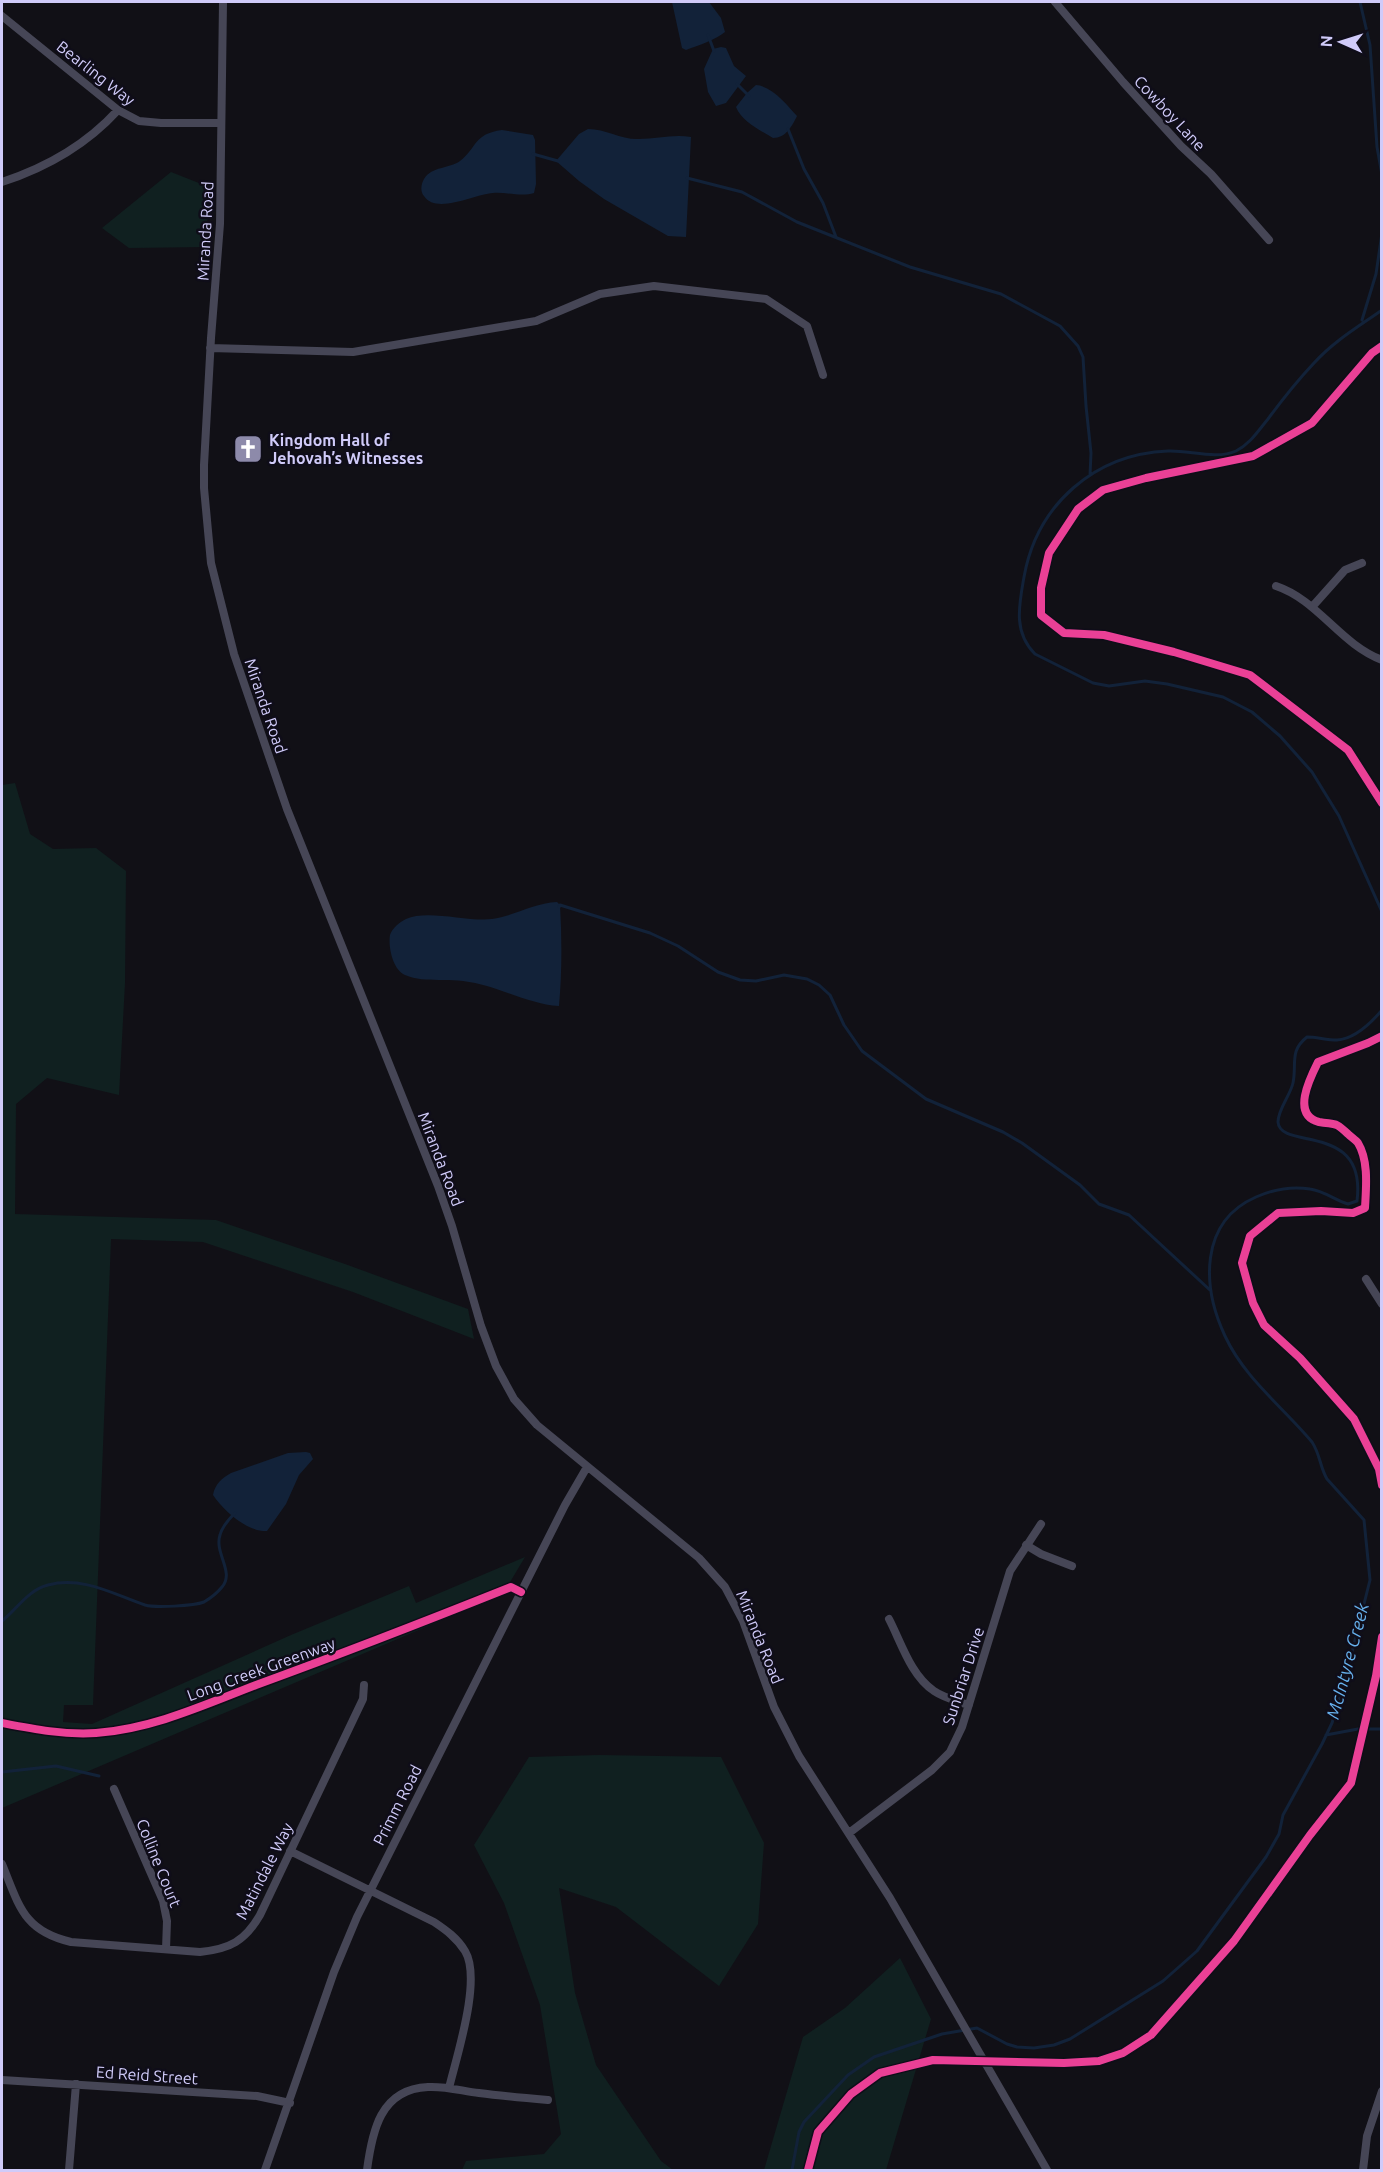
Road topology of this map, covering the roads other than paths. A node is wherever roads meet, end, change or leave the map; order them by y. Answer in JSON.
{"nodes":[{"id":1,"x":223,"y":2,"type":"edge"},
{"id":2,"x":1055,"y":2,"type":"edge"},
{"id":3,"x":2,"y":16,"type":"edge"},
{"id":4,"x":118,"y":110,"type":"junction"},
{"id":5,"x":221,"y":123,"type":"junction"},
{"id":6,"x":2,"y":182,"type":"edge"},
{"id":7,"x":1269,"y":240,"type":"dead end"},
{"id":8,"x":210,"y":348,"type":"junction"},
{"id":9,"x":823,"y":375,"type":"dead end"},
{"id":10,"x":1362,"y":563,"type":"dead end"},
{"id":11,"x":1276,"y":586,"type":"dead end"},
{"id":12,"x":1312,"y":607,"type":"junction"},
{"id":13,"x":1382,"y":660,"type":"edge"},
{"id":14,"x":1366,"y":1278,"type":"dead end"},
{"id":15,"x":1382,"y":1304,"type":"edge"},
{"id":16,"x":587,"y":1467,"type":"junction"},
{"id":17,"x":1041,"y":1524,"type":"dead end"},
{"id":18,"x":1026,"y":1545,"type":"junction"},
{"id":19,"x":1072,"y":1566,"type":"dead end"},
{"id":20,"x":889,"y":1619,"type":"dead end"},
{"id":21,"x":364,"y":1685,"type":"dead end"},
{"id":22,"x":969,"y":1705,"type":"junction"},
{"id":23,"x":114,"y":1789,"type":"dead end"},
{"id":24,"x":849,"y":1833,"type":"junction"},
{"id":25,"x":290,"y":1851,"type":"junction"},
{"id":26,"x":2,"y":1864,"type":"edge"},
{"id":27,"x":370,"y":1890,"type":"junction"},
{"id":28,"x":166,"y":1949,"type":"junction"},
{"id":29,"x":2,"y":2080,"type":"edge"},
{"id":30,"x":76,"y":2084,"type":"junction"},
{"id":31,"x":449,"y":2088,"type":"junction"},
{"id":32,"x":1382,"y":2091,"type":"edge"},
{"id":33,"x":548,"y":2100,"type":"dead end"},
{"id":34,"x":290,"y":2103,"type":"junction"},
{"id":35,"x":69,"y":2170,"type":"edge"},
{"id":36,"x":265,"y":2170,"type":"edge"},
{"id":37,"x":367,"y":2170,"type":"edge"},
{"id":38,"x":1047,"y":2170,"type":"edge"},
{"id":39,"x":1363,"y":2170,"type":"edge"}],
"edges":[{"from":1,"to":5,"type":"street","name":"Miranda Road"},
{"from":2,"to":7,"type":"street","name":"Cowboy Lane"},
{"from":3,"to":4,"type":"street","name":"Bearling Way"},
{"from":4,"to":5,"type":"street","name":"Bearling Way"},
{"from":4,"to":6,"type":"street"},
{"from":5,"to":8,"type":"street","name":"Miranda Road"},
{"from":8,"to":9,"type":"street"},
{"from":8,"to":16,"type":"street","name":"Miranda Road"},
{"from":10,"to":12,"type":"street"},
{"from":11,"to":12,"type":"street"},
{"from":12,"to":13,"type":"street"},
{"from":14,"to":15,"type":"street"},
{"from":16,"to":24,"type":"street","name":"Miranda Road"},
{"from":16,"to":27,"type":"street","name":"Primm Road"},
{"from":17,"to":18,"type":"street","name":"Sunbriar Drive"},
{"from":18,"to":19,"type":"street"},
{"from":18,"to":22,"type":"street","name":"Sunbriar Drive"},
{"from":20,"to":22,"type":"street"},
{"from":21,"to":25,"type":"street","name":"Matindale Way"},
{"from":22,"to":24,"type":"street","name":"Sunbriar Drive"},
{"from":23,"to":28,"type":"street","name":"Colline Court"},
{"from":24,"to":38,"type":"street","name":"Miranda Road"},
{"from":25,"to":27,"type":"street"},
{"from":25,"to":28,"type":"street","name":"Matindale Way"},
{"from":26,"to":28,"type":"street","name":"Matindale Way"},
{"from":27,"to":31,"type":"street"},
{"from":27,"to":34,"type":"street","name":"Primm Road"},
{"from":29,"to":30,"type":"street","name":"Ed Reid Street"},
{"from":30,"to":34,"type":"street","name":"Ed Reid Street"},
{"from":30,"to":35,"type":"street"},
{"from":31,"to":33,"type":"street"},
{"from":31,"to":37,"type":"street"},
{"from":32,"to":39,"type":"street"},
{"from":34,"to":36,"type":"street","name":"Primm Road"}]}
